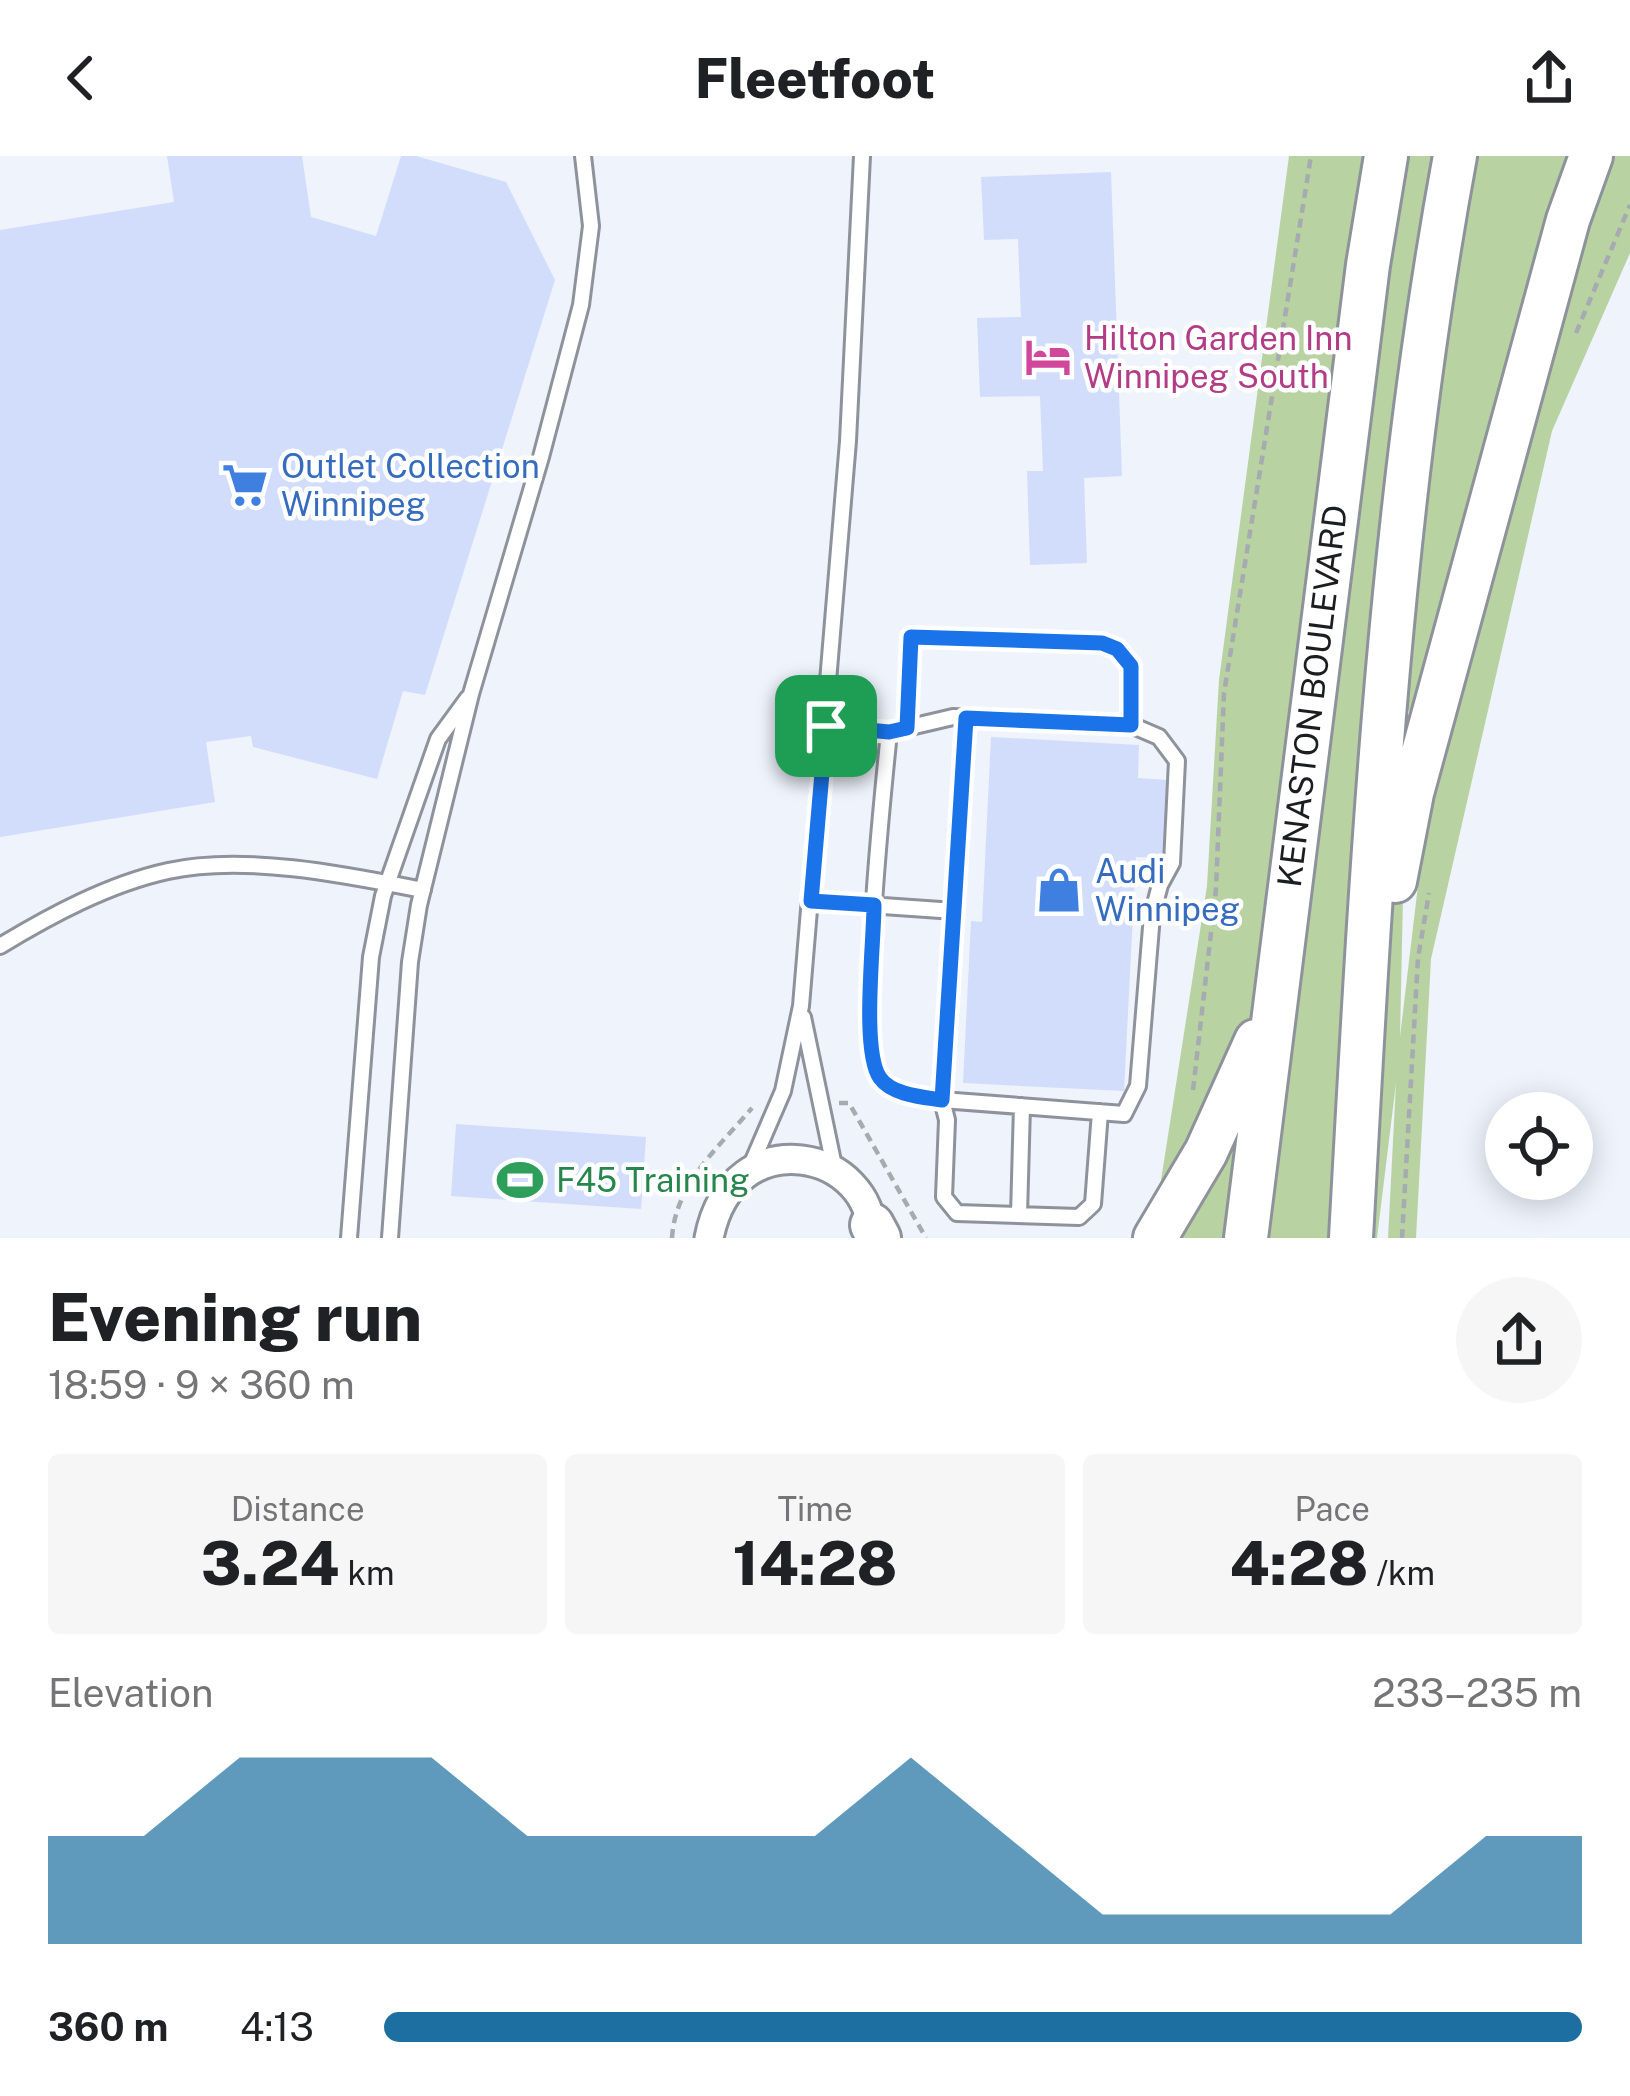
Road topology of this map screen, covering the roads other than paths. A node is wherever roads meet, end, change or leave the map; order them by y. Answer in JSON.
{"nodes":[{"id":1,"x":583,"y":156,"type":"edge"},
{"id":2,"x":862,"y":156,"type":"edge"},
{"id":3,"x":1386,"y":156,"type":"edge"},
{"id":4,"x":1455,"y":156,"type":"edge"},
{"id":5,"x":1591,"y":156,"type":"edge"},
{"id":6,"x":471,"y":694,"type":"junction"},
{"id":7,"x":966,"y":718,"type":"junction"},
{"id":8,"x":1131,"y":725,"type":"junction"},
{"id":9,"x":826,"y":726,"type":"junction"},
{"id":10,"x":907,"y":728,"type":"junction"},
{"id":11,"x":889,"y":732,"type":"junction"},
{"id":12,"x":388,"y":884,"type":"junction"},
{"id":13,"x":423,"y":890,"type":"junction"},
{"id":14,"x":811,"y":901,"type":"junction"},
{"id":15,"x":874,"y":905,"type":"junction"},
{"id":16,"x":955,"y":911,"type":"junction"},
{"id":17,"x":0,"y":946,"type":"edge"},
{"id":18,"x":1274,"y":1002,"type":"junction"},
{"id":19,"x":801,"y":1006,"type":"junction"},
{"id":20,"x":1361,"y":1059,"type":"junction"},
{"id":21,"x":942,"y":1100,"type":"junction"},
{"id":22,"x":1022,"y":1106,"type":"junction"},
{"id":23,"x":1100,"y":1112,"type":"junction"},
{"id":24,"x":748,"y":1170,"type":"junction"},
{"id":25,"x":836,"y":1173,"type":"junction"},
{"id":26,"x":1019,"y":1215,"type":"junction"},
{"id":27,"x":874,"y":1234,"type":"edge"},
{"id":28,"x":349,"y":1238,"type":"edge"},
{"id":29,"x":390,"y":1238,"type":"edge"},
{"id":30,"x":710,"y":1238,"type":"edge"},
{"id":31,"x":1155,"y":1238,"type":"edge"},
{"id":32,"x":1246,"y":1238,"type":"edge"},
{"id":33,"x":1351,"y":1238,"type":"edge"}],
"edges":[{"from":1,"to":6,"type":"lane"},
{"from":2,"to":9,"type":"lane"},
{"from":3,"to":18,"type":"main road","name":"KENASTON BOULEVARD"},
{"from":4,"to":20,"type":"main road","name":"KENASTON BOULEVARD"},
{"from":5,"to":20,"type":"main road"},
{"from":6,"to":12,"type":"lane"},
{"from":6,"to":13,"type":"lane"},
{"from":7,"to":8,"type":"lane"},
{"from":7,"to":10,"type":"lane"},
{"from":7,"to":16,"type":"lane"},
{"from":8,"to":10,"type":"lane"},
{"from":8,"to":23,"type":"lane"},
{"from":9,"to":11,"type":"lane"},
{"from":9,"to":14,"type":"lane"},
{"from":10,"to":11,"type":"lane"},
{"from":11,"to":15,"type":"lane"},
{"from":12,"to":13,"type":"lane"},
{"from":12,"to":17,"type":"lane"},
{"from":12,"to":28,"type":"lane"},
{"from":13,"to":29,"type":"lane"},
{"from":14,"to":15,"type":"lane"},
{"from":14,"to":19,"type":"lane"},
{"from":15,"to":16,"type":"lane"},
{"from":15,"to":21,"type":"lane"},
{"from":16,"to":21,"type":"lane"},
{"from":18,"to":31,"type":"main road"},
{"from":18,"to":32,"type":"main road","name":"KENASTON BOULEVARD"},
{"from":19,"to":24,"type":"lane"},
{"from":19,"to":25,"type":"lane"},
{"from":20,"to":33,"type":"main road","name":"KENASTON BOULEVARD"},
{"from":21,"to":22,"type":"lane"},
{"from":21,"to":26,"type":"lane"},
{"from":22,"to":23,"type":"lane"},
{"from":22,"to":26,"type":"lane"},
{"from":23,"to":26,"type":"lane"},
{"from":24,"to":25,"type":"street"},
{"from":24,"to":30,"type":"street"},
{"from":25,"to":27,"type":"street"}]}
